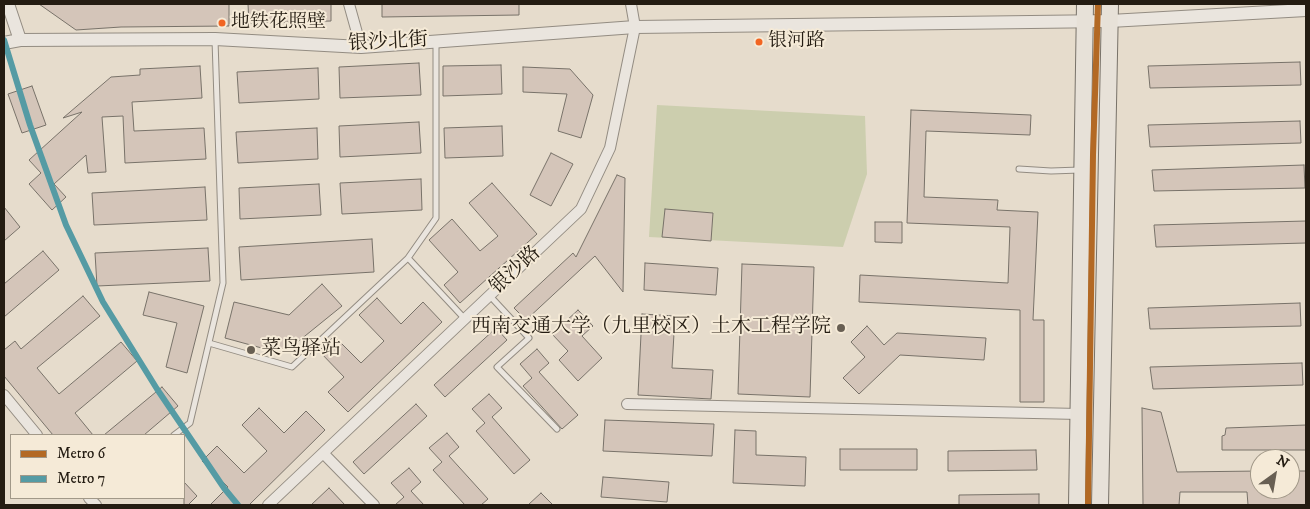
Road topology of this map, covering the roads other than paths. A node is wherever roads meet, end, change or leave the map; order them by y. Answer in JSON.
{"nodes":[{"id":1,"x":8,"y":4,"type":"edge"},
{"id":2,"x":349,"y":4,"type":"edge"},
{"id":3,"x":631,"y":4,"type":"edge"},
{"id":4,"x":1085,"y":4,"type":"edge"},
{"id":5,"x":1110,"y":4,"type":"edge"},
{"id":6,"x":1306,"y":10,"type":"edge"},
{"id":7,"x":1086,"y":21,"type":"junction"},
{"id":8,"x":1110,"y":21,"type":"junction"},
{"id":9,"x":635,"y":27,"type":"junction"},
{"id":10,"x":216,"y":39,"type":"junction"},
{"id":11,"x":20,"y":40,"type":"junction"},
{"id":12,"x":436,"y":41,"type":"junction"},
{"id":13,"x":4,"y":43,"type":"edge"},
{"id":14,"x":361,"y":47,"type":"junction"},
{"id":15,"x":1019,"y":170,"type":"dead end"},
{"id":16,"x":1083,"y":170,"type":"junction"},
{"id":17,"x":408,"y":258,"type":"junction"},
{"id":18,"x":489,"y":296,"type":"junction"},
{"id":19,"x":464,"y":318,"type":"junction"},
{"id":20,"x":209,"y":342,"type":"junction"},
{"id":21,"x":6,"y":402,"type":"edge"},
{"id":22,"x":626,"y":404,"type":"dead end"},
{"id":23,"x":1079,"y":414,"type":"junction"},
{"id":24,"x":557,"y":430,"type":"dead end"},
{"id":25,"x":36,"y":434,"type":"edge"},
{"id":26,"x":175,"y":434,"type":"edge"},
{"id":27,"x":323,"y":453,"type":"junction"},
{"id":28,"x":268,"y":505,"type":"edge"},
{"id":29,"x":374,"y":505,"type":"edge"},
{"id":30,"x":1077,"y":505,"type":"edge"},
{"id":31,"x":1100,"y":505,"type":"edge"}],
"edges":[{"from":1,"to":11,"type":"street"},
{"from":2,"to":14,"type":"street"},
{"from":3,"to":9,"type":"street"},
{"from":4,"to":7,"type":"main road"},
{"from":5,"to":8,"type":"main road"},
{"from":6,"to":8,"type":"street"},
{"from":7,"to":8,"type":"street"},
{"from":7,"to":9,"type":"street"},
{"from":7,"to":16,"type":"main road"},
{"from":8,"to":31,"type":"main road"},
{"from":9,"to":12,"type":"street","name":"银沙北街"},
{"from":9,"to":18,"type":"street","name":"银沙路"},
{"from":10,"to":11,"type":"street","name":"银沙北街"},
{"from":10,"to":14,"type":"street","name":"银沙北街"},
{"from":10,"to":20,"type":"lane"},
{"from":11,"to":13,"type":"street","name":"银沙北街"},
{"from":12,"to":14,"type":"street","name":"银沙北街"},
{"from":12,"to":17,"type":"lane"},
{"from":15,"to":16,"type":"lane"},
{"from":16,"to":23,"type":"main road"},
{"from":17,"to":19,"type":"lane"},
{"from":17,"to":20,"type":"lane"},
{"from":18,"to":19,"type":"street","name":"银沙路"},
{"from":18,"to":24,"type":"lane"},
{"from":19,"to":27,"type":"street","name":"银沙路"},
{"from":20,"to":26,"type":"lane"},
{"from":21,"to":25,"type":"street"},
{"from":22,"to":23,"type":"street"},
{"from":23,"to":30,"type":"main road"},
{"from":27,"to":28,"type":"street","name":"银沙路"},
{"from":27,"to":29,"type":"street"}]}
